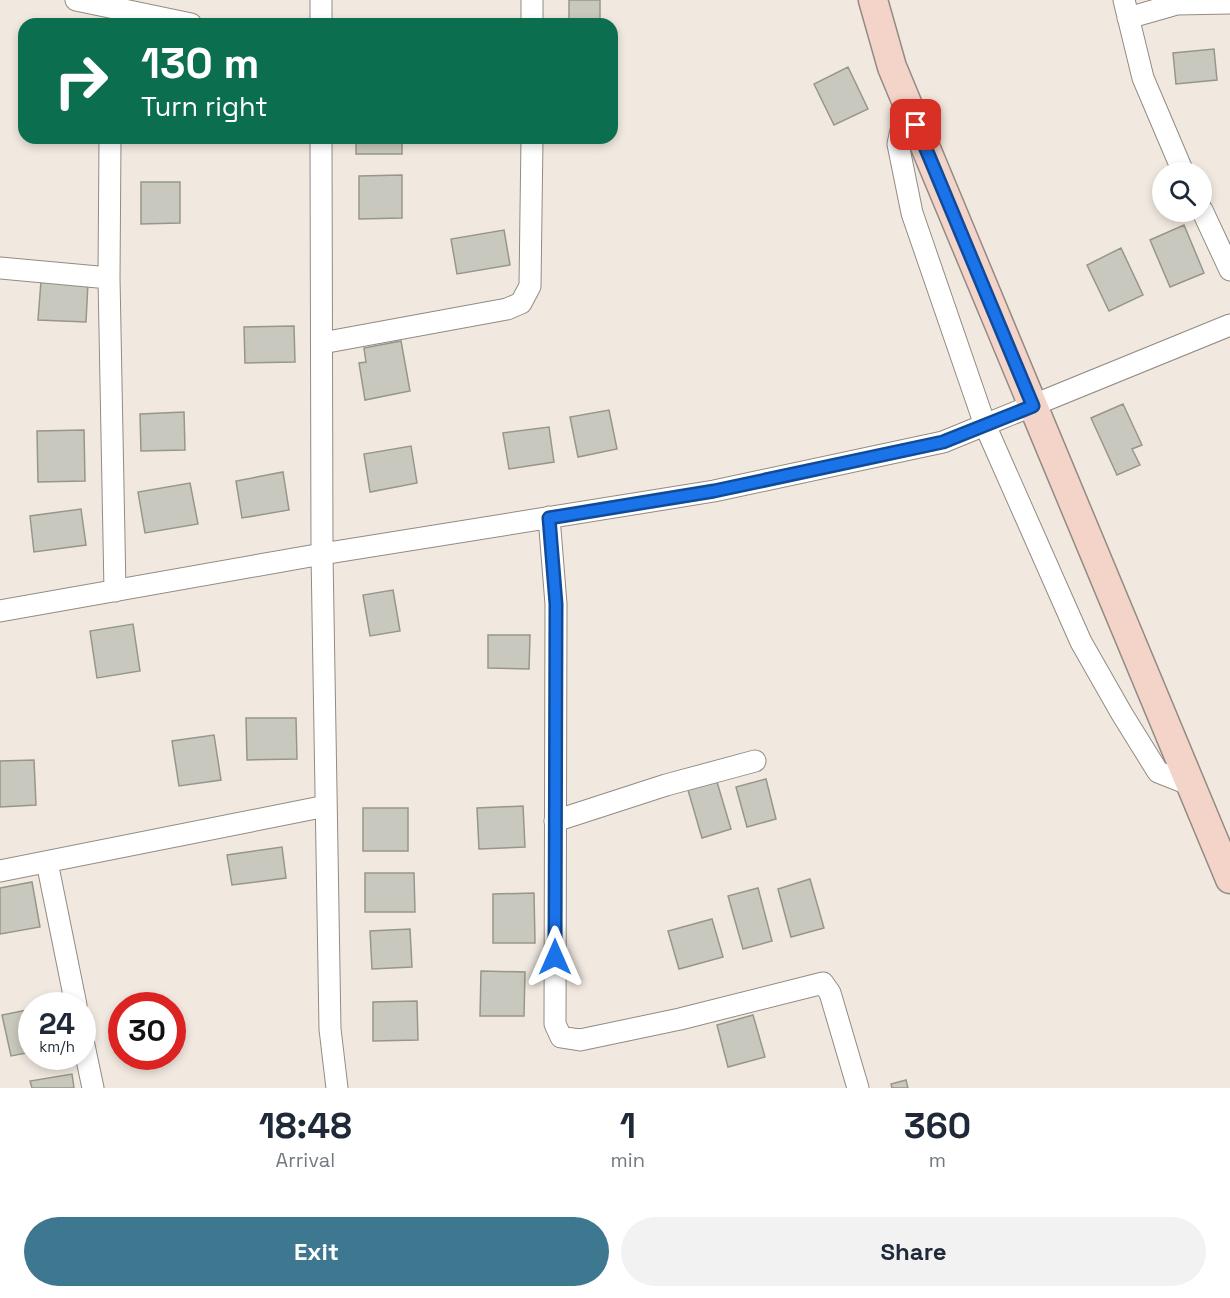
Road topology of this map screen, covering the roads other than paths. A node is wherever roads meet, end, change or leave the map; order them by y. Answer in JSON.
{"nodes":[{"id":1,"x":76,"y":0,"type":"edge"},
{"id":2,"x":321,"y":0,"type":"edge"},
{"id":3,"x":532,"y":0,"type":"edge"},
{"id":4,"x":873,"y":0,"type":"edge"},
{"id":5,"x":1230,"y":3,"type":"edge"},
{"id":6,"x":1126,"y":9,"type":"edge"},
{"id":7,"x":111,"y":16,"type":"edge"},
{"id":8,"x":131,"y":18,"type":"edge"},
{"id":9,"x":321,"y":18,"type":"edge"},
{"id":10,"x":532,"y":18,"type":"edge"},
{"id":11,"x":907,"y":103,"type":"junction"},
{"id":12,"x":110,"y":144,"type":"edge"},
{"id":13,"x":321,"y":144,"type":"edge"},
{"id":14,"x":532,"y":144,"type":"edge"},
{"id":15,"x":1180,"y":162,"type":"edge"},
{"id":16,"x":1208,"y":222,"type":"edge"},
{"id":17,"x":0,"y":268,"type":"edge"},
{"id":18,"x":1230,"y":270,"type":"edge"},
{"id":19,"x":109,"y":278,"type":"junction"},
{"id":20,"x":1230,"y":325,"type":"edge"},
{"id":21,"x":322,"y":343,"type":"junction"},
{"id":22,"x":1033,"y":406,"type":"junction"},
{"id":23,"x":985,"y":425,"type":"junction"},
{"id":24,"x":549,"y":518,"type":"junction"},
{"id":25,"x":322,"y":554,"type":"junction"},
{"id":26,"x":115,"y":591,"type":"junction"},
{"id":27,"x":0,"y":611,"type":"edge"},
{"id":28,"x":755,"y":761,"type":"dead end"},
{"id":29,"x":1191,"y":785,"type":"junction"},
{"id":30,"x":326,"y":806,"type":"junction"},
{"id":31,"x":555,"y":821,"type":"junction"},
{"id":32,"x":47,"y":862,"type":"junction"},
{"id":33,"x":1227,"y":866,"type":"edge"},
{"id":34,"x":0,"y":871,"type":"edge"},
{"id":35,"x":73,"y":992,"type":"edge"},
{"id":36,"x":89,"y":1070,"type":"edge"},
{"id":37,"x":93,"y":1088,"type":"edge"},
{"id":38,"x":337,"y":1088,"type":"edge"},
{"id":39,"x":858,"y":1088,"type":"edge"}],
"edges":[{"from":1,"to":7,"type":"street"},
{"from":2,"to":9,"type":"street"},
{"from":3,"to":10,"type":"street"},
{"from":4,"to":11,"type":"street"},
{"from":5,"to":6,"type":"street"},
{"from":6,"to":15,"type":"street"},
{"from":7,"to":8,"type":"street"},
{"from":11,"to":22,"type":"street"},
{"from":11,"to":23,"type":"street"},
{"from":12,"to":19,"type":"street"},
{"from":13,"to":21,"type":"street"},
{"from":14,"to":21,"type":"street"},
{"from":16,"to":18,"type":"street"},
{"from":17,"to":19,"type":"street"},
{"from":19,"to":26,"type":"street"},
{"from":20,"to":22,"type":"street"},
{"from":21,"to":25,"type":"street"},
{"from":22,"to":23,"type":"street"},
{"from":22,"to":29,"type":"street"},
{"from":23,"to":24,"type":"street"},
{"from":23,"to":29,"type":"street"},
{"from":24,"to":25,"type":"street"},
{"from":24,"to":31,"type":"street"},
{"from":25,"to":26,"type":"street"},
{"from":25,"to":30,"type":"street"},
{"from":26,"to":27,"type":"street"},
{"from":28,"to":31,"type":"street"},
{"from":29,"to":33,"type":"street"},
{"from":30,"to":32,"type":"street"},
{"from":30,"to":38,"type":"street"},
{"from":31,"to":39,"type":"street"},
{"from":32,"to":34,"type":"street"},
{"from":32,"to":35,"type":"street"},
{"from":36,"to":37,"type":"street"}]}
